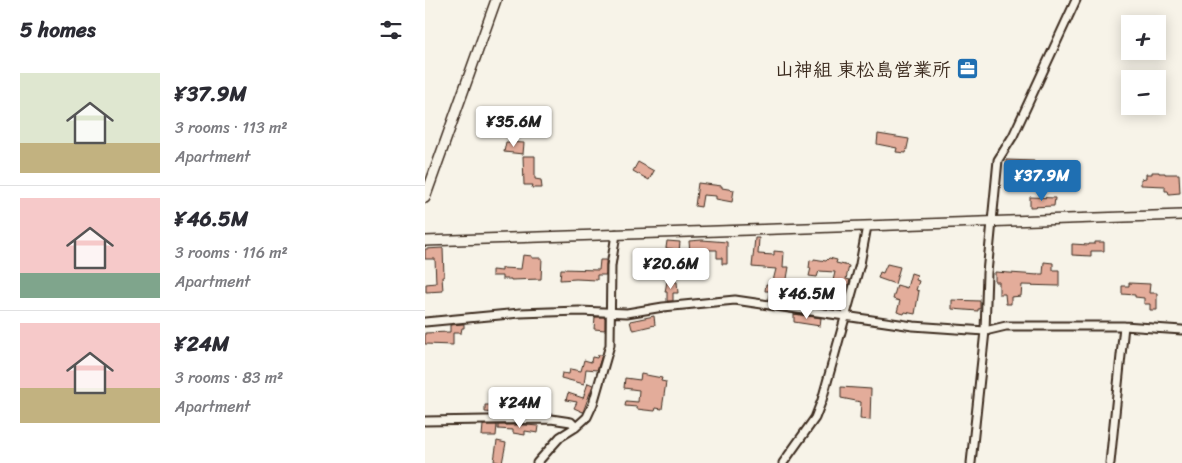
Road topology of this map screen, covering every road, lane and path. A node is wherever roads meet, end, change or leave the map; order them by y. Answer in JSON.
{"nodes":[{"id":1,"x":495,"y":0,"type":"edge"},
{"id":2,"x":1076,"y":0,"type":"edge"},
{"id":3,"x":425,"y":198,"type":"edge"},
{"id":4,"x":1182,"y":215,"type":"edge"},
{"id":5,"x":993,"y":222,"type":"junction"},
{"id":6,"x":867,"y":226,"type":"junction"},
{"id":7,"x":616,"y":234,"type":"junction"},
{"id":8,"x":425,"y":241,"type":"edge"},
{"id":9,"x":612,"y":313,"type":"junction"},
{"id":10,"x":846,"y":315,"type":"junction"},
{"id":11,"x":425,"y":322,"type":"edge"},
{"id":12,"x":1124,"y":326,"type":"junction"},
{"id":13,"x":1182,"y":330,"type":"edge"},
{"id":14,"x":985,"y":331,"type":"junction"},
{"id":15,"x":425,"y":421,"type":"edge"},
{"id":16,"x":577,"y":427,"type":"junction"},
{"id":17,"x":537,"y":463,"type":"edge"},
{"id":18,"x":783,"y":463,"type":"edge"},
{"id":19,"x":971,"y":463,"type":"edge"},
{"id":20,"x":1110,"y":463,"type":"edge"}],
"edges":[{"from":1,"to":3,"type":"street"},
{"from":2,"to":5,"type":"street"},
{"from":4,"to":5,"type":"street"},
{"from":5,"to":6,"type":"street"},
{"from":5,"to":14,"type":"street"},
{"from":6,"to":7,"type":"street"},
{"from":6,"to":10,"type":"street"},
{"from":7,"to":8,"type":"street"},
{"from":7,"to":9,"type":"street"},
{"from":9,"to":10,"type":"street"},
{"from":9,"to":11,"type":"street"},
{"from":9,"to":16,"type":"street"},
{"from":10,"to":14,"type":"street"},
{"from":10,"to":18,"type":"street"},
{"from":12,"to":13,"type":"street"},
{"from":12,"to":14,"type":"street"},
{"from":12,"to":20,"type":"street"},
{"from":14,"to":19,"type":"street"},
{"from":15,"to":16,"type":"street"},
{"from":16,"to":17,"type":"street"}]}
